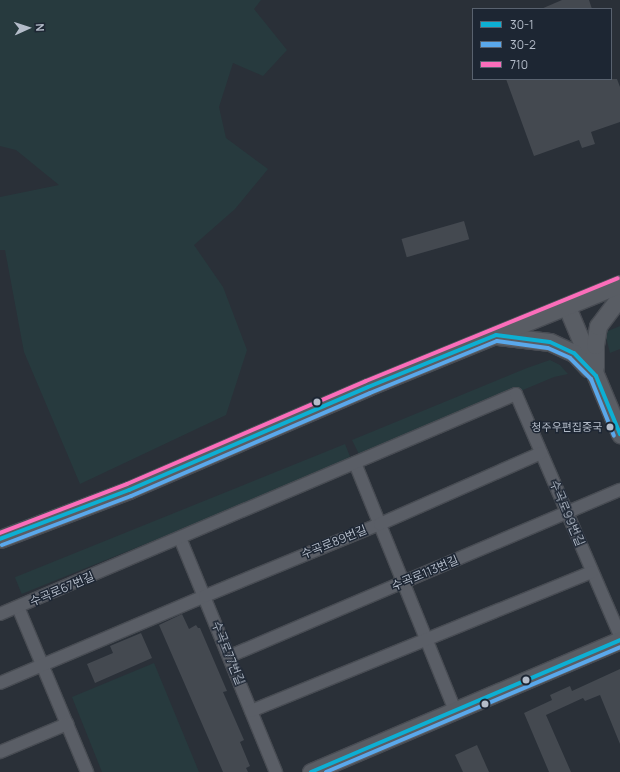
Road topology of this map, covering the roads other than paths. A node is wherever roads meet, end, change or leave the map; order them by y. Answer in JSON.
{"nodes":[{"id":1,"x":620,"y":284,"type":"edge"},
{"id":2,"x":620,"y":297,"type":"edge"},
{"id":3,"x":566,"y":307,"type":"junction"},
{"id":4,"x":496,"y":335,"type":"junction"},
{"id":5,"x":596,"y":376,"type":"junction"},
{"id":6,"x":620,"y":434,"type":"edge"},
{"id":7,"x":541,"y":454,"type":"junction"},
{"id":8,"x":355,"y":463,"type":"junction"},
{"id":9,"x":620,"y":490,"type":"edge"},
{"id":10,"x":567,"y":513,"type":"junction"},
{"id":11,"x":380,"y":524,"type":"junction"},
{"id":12,"x":180,"y":538,"type":"junction"},
{"id":13,"x":0,"y":539,"type":"edge"},
{"id":14,"x":592,"y":572,"type":"junction"},
{"id":15,"x":404,"y":582,"type":"junction"},
{"id":16,"x":205,"y":596,"type":"junction"},
{"id":17,"x":18,"y":607,"type":"junction"},
{"id":18,"x":0,"y":614,"type":"edge"},
{"id":19,"x":620,"y":635,"type":"edge"},
{"id":20,"x":427,"y":640,"type":"junction"},
{"id":21,"x":620,"y":640,"type":"edge"},
{"id":22,"x":230,"y":656,"type":"junction"},
{"id":23,"x":43,"y":665,"type":"junction"},
{"id":24,"x":0,"y":684,"type":"edge"},
{"id":25,"x":251,"y":711,"type":"junction"},
{"id":26,"x":455,"y":711,"type":"junction"},
{"id":27,"x":66,"y":724,"type":"junction"},
{"id":28,"x":0,"y":752,"type":"edge"},
{"id":29,"x":87,"y":772,"type":"edge"},
{"id":30,"x":276,"y":772,"type":"edge"},
{"id":31,"x":311,"y":772,"type":"edge"}],
"edges":[{"from":1,"to":3,"type":"street"},
{"from":2,"to":5,"type":"street"},
{"from":3,"to":4,"type":"street"},
{"from":3,"to":5,"type":"street"},
{"from":4,"to":5,"type":"street"},
{"from":4,"to":13,"type":"street"},
{"from":5,"to":6,"type":"street"},
{"from":7,"to":8,"type":"street","name":"수곡로99번길"},
{"from":7,"to":10,"type":"street","name":"수곡로99번길"},
{"from":7,"to":11,"type":"street","name":"수곡로89번길"},
{"from":8,"to":11,"type":"street","name":"수곡로89번길"},
{"from":8,"to":12,"type":"street"},
{"from":9,"to":10,"type":"street","name":"수곡로113번길"},
{"from":10,"to":14,"type":"street","name":"수곡로99번길"},
{"from":10,"to":15,"type":"street","name":"수곡로113번길"},
{"from":11,"to":15,"type":"street","name":"수곡로89번길"},
{"from":11,"to":16,"type":"street","name":"수곡로89번길"},
{"from":12,"to":16,"type":"street","name":"수곡로77번길"},
{"from":12,"to":17,"type":"street","name":"수곡로67번길"},
{"from":14,"to":19,"type":"street","name":"수곡로99번길"},
{"from":14,"to":20,"type":"street"},
{"from":15,"to":20,"type":"street","name":"수곡로89번길"},
{"from":15,"to":22,"type":"street","name":"수곡로113번길"},
{"from":16,"to":22,"type":"street","name":"수곡로77번길"},
{"from":16,"to":23,"type":"street"},
{"from":17,"to":18,"type":"street","name":"수곡로67번길"},
{"from":17,"to":23,"type":"street","name":"수곡로67번길"},
{"from":20,"to":25,"type":"street"},
{"from":20,"to":26,"type":"street","name":"수곡로89번길"},
{"from":21,"to":26,"type":"street"},
{"from":22,"to":25,"type":"street","name":"수곡로77번길"},
{"from":23,"to":24,"type":"street"},
{"from":23,"to":27,"type":"street","name":"수곡로67번길"},
{"from":25,"to":30,"type":"street","name":"수곡로77번길"},
{"from":26,"to":31,"type":"street"},
{"from":27,"to":28,"type":"street"},
{"from":27,"to":29,"type":"street","name":"수곡로67번길"}]}
